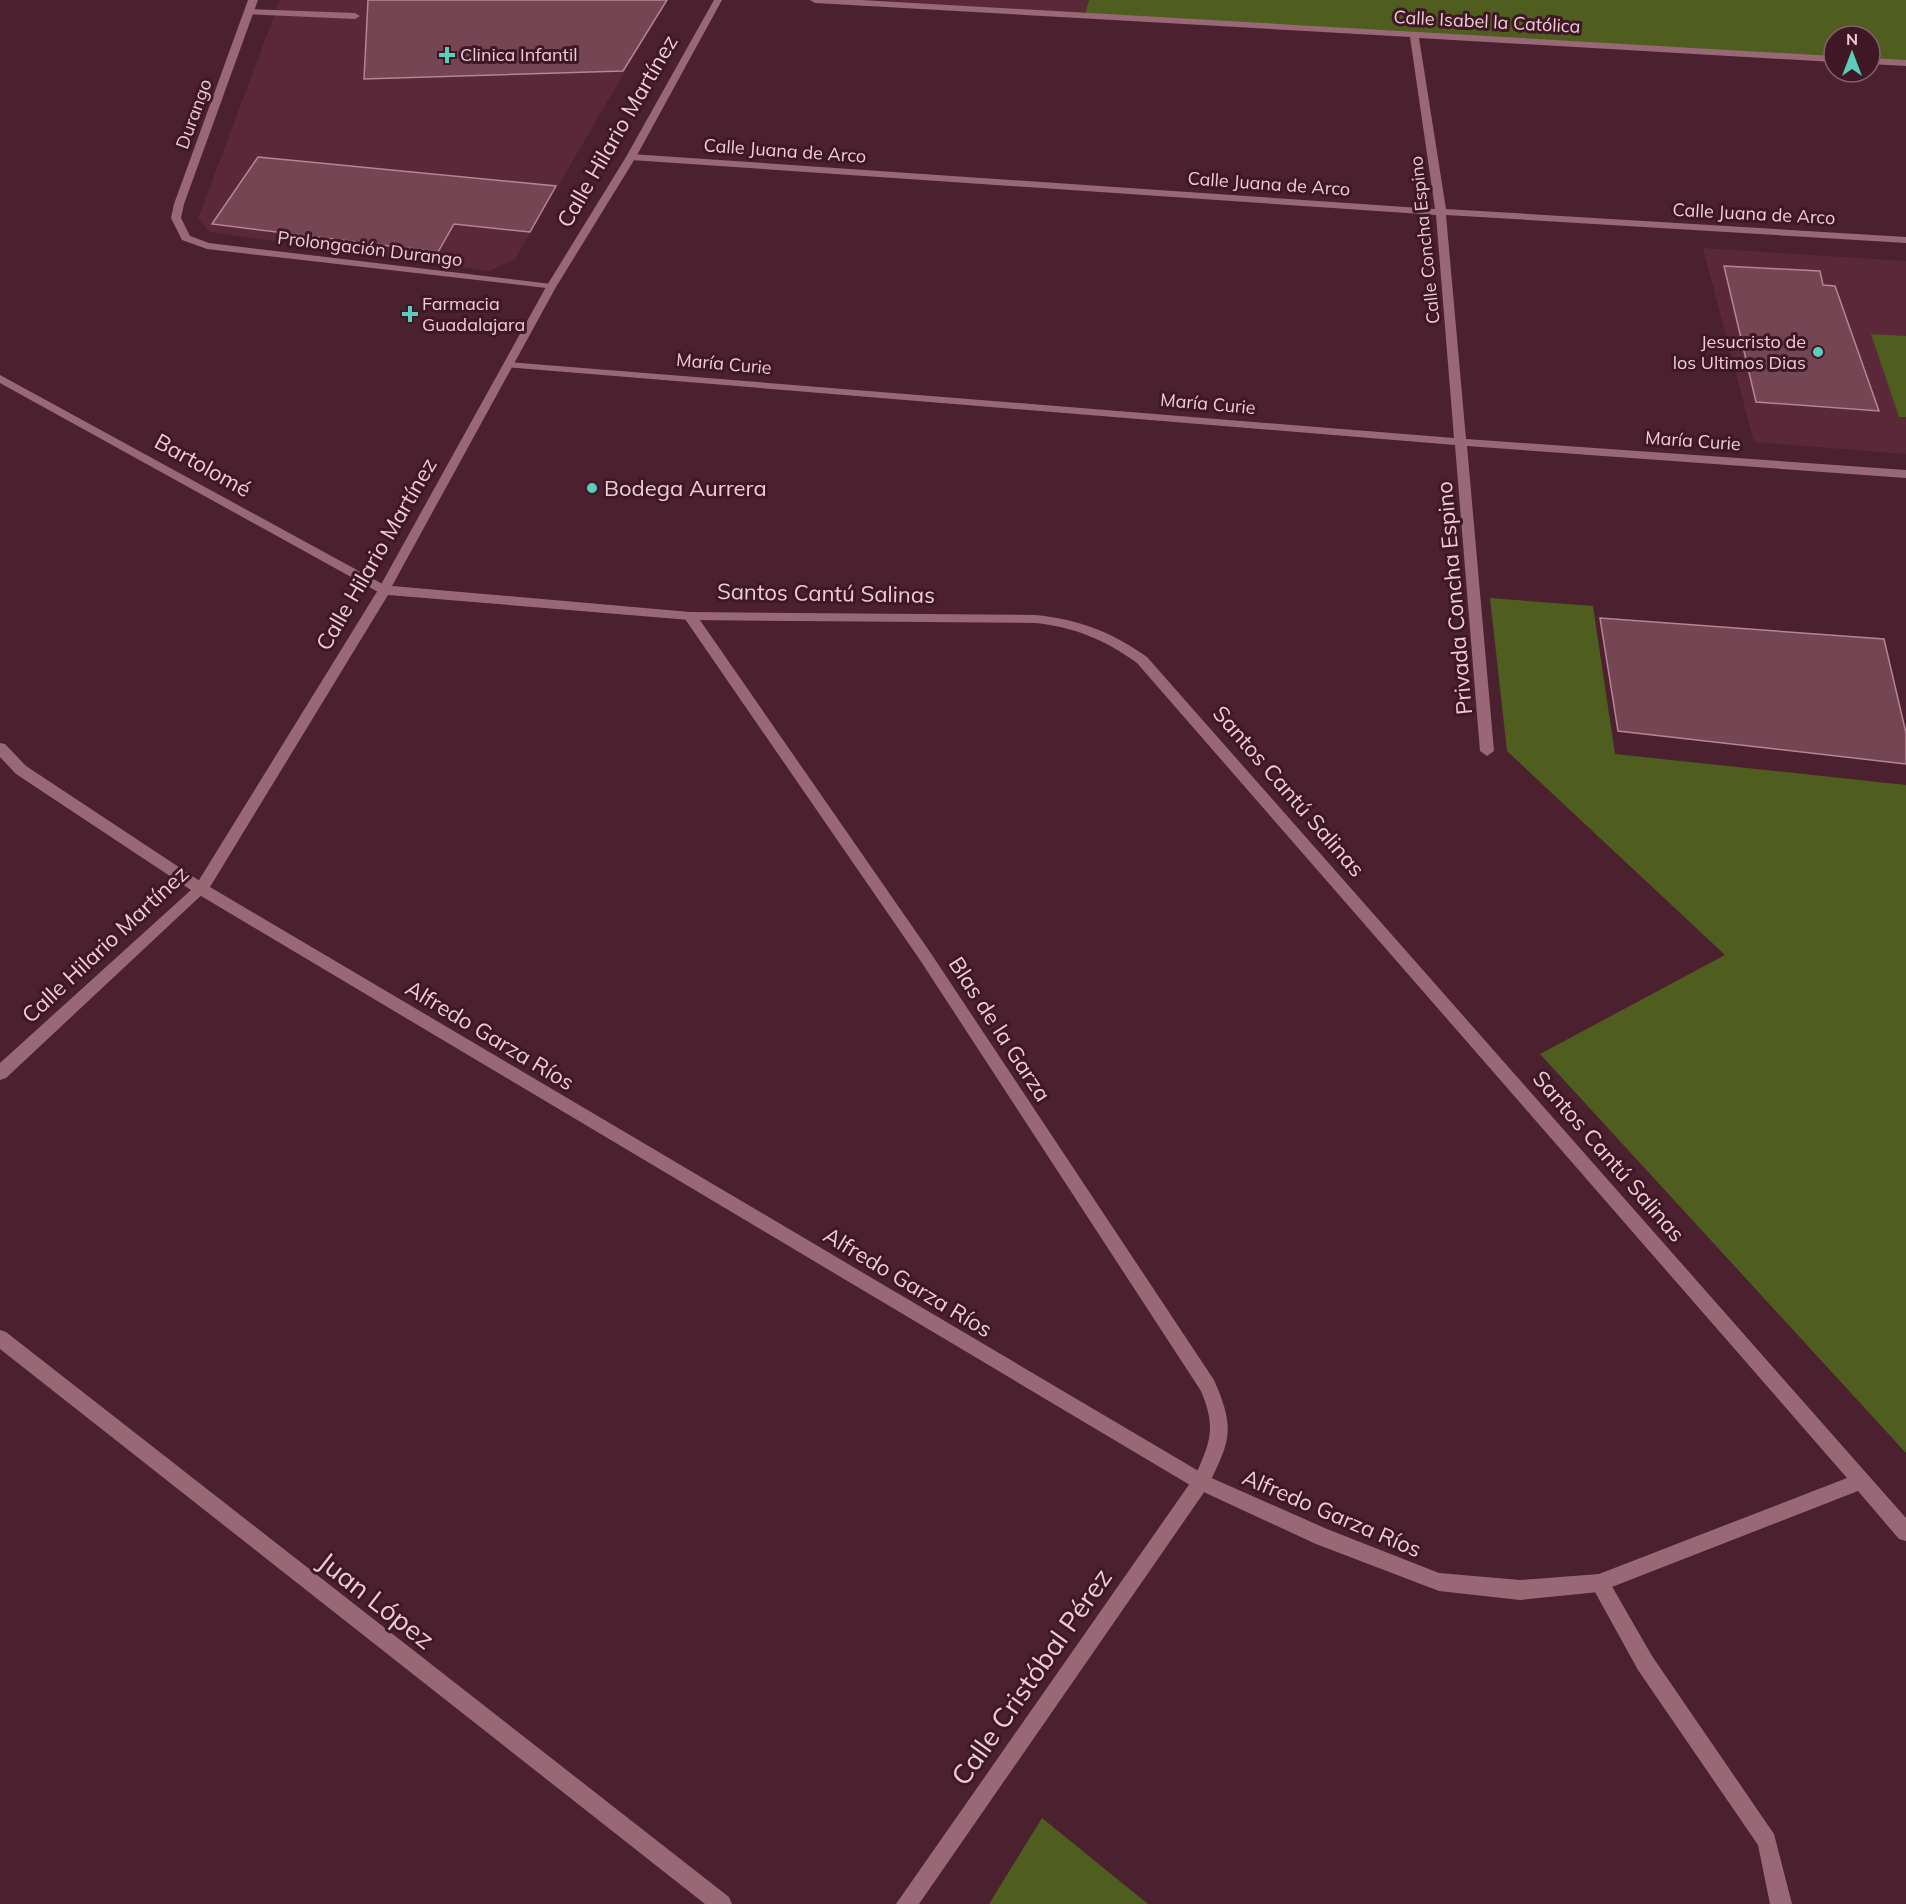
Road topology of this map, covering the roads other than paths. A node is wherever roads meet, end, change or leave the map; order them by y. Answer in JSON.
{"nodes":[{"id":1,"x":253,"y":0,"type":"edge"},
{"id":2,"x":718,"y":0,"type":"edge"},
{"id":3,"x":815,"y":0,"type":"edge"},
{"id":4,"x":248,"y":12,"type":"junction"},
{"id":5,"x":355,"y":16,"type":"dead end"},
{"id":6,"x":1414,"y":34,"type":"junction"},
{"id":7,"x":1822,"y":58,"type":"edge"},
{"id":8,"x":1882,"y":62,"type":"edge"},
{"id":9,"x":1906,"y":63,"type":"edge"},
{"id":10,"x":631,"y":157,"type":"junction"},
{"id":11,"x":1441,"y":212,"type":"junction"},
{"id":12,"x":186,"y":238,"type":"joint"},
{"id":13,"x":1906,"y":240,"type":"edge"},
{"id":14,"x":551,"y":288,"type":"junction"},
{"id":15,"x":508,"y":365,"type":"junction"},
{"id":16,"x":0,"y":378,"type":"edge"},
{"id":17,"x":1462,"y":442,"type":"junction"},
{"id":18,"x":1906,"y":474,"type":"edge"},
{"id":19,"x":384,"y":590,"type":"junction"},
{"id":20,"x":690,"y":616,"type":"junction"},
{"id":21,"x":0,"y":748,"type":"edge"},
{"id":22,"x":1487,"y":751,"type":"dead end"},
{"id":23,"x":201,"y":890,"type":"junction"},
{"id":24,"x":0,"y":1073,"type":"edge"},
{"id":25,"x":0,"y":1338,"type":"edge"},
{"id":26,"x":1862,"y":1480,"type":"junction"},
{"id":27,"x":1202,"y":1482,"type":"junction"},
{"id":28,"x":1906,"y":1532,"type":"edge"},
{"id":29,"x":1599,"y":1583,"type":"junction"},
{"id":30,"x":722,"y":1904,"type":"edge"},
{"id":31,"x":906,"y":1904,"type":"edge"},
{"id":32,"x":1781,"y":1904,"type":"edge"}],
"edges":[{"from":1,"to":4,"type":"street","name":"Durango"},
{"from":2,"to":10,"type":"street","name":"Calle Hilario Martínez"},
{"from":3,"to":6,"type":"street","name":"Calle Isabel la Católica"},
{"from":4,"to":5,"type":"street"},
{"from":4,"to":12,"type":"street","name":"Durango"},
{"from":6,"to":7,"type":"street","name":"Calle Isabel la Católica"},
{"from":6,"to":11,"type":"street","name":"Calle Concha Espino"},
{"from":8,"to":9,"type":"street"},
{"from":10,"to":11,"type":"street","name":"Calle Juana de Arco"},
{"from":10,"to":14,"type":"street","name":"Calle Hilario Martínez"},
{"from":11,"to":13,"type":"street","name":"Calle Juana de Arco"},
{"from":11,"to":17,"type":"street","name":"Calle Concha Espino"},
{"from":12,"to":14,"type":"street","name":"Prolongación Durango"},
{"from":14,"to":15,"type":"street","name":"Calle Hilario Martínez"},
{"from":15,"to":17,"type":"street","name":"María Curie"},
{"from":15,"to":19,"type":"street","name":"Calle Hilario Martínez"},
{"from":16,"to":19,"type":"street","name":"Bartolomé"},
{"from":17,"to":18,"type":"street","name":"María Curie"},
{"from":17,"to":22,"type":"street","name":"Privada Concha Espino"},
{"from":19,"to":20,"type":"street","name":"Santos Cantú Salinas"},
{"from":19,"to":23,"type":"street","name":"Calle Hilario Martínez"},
{"from":20,"to":26,"type":"street","name":"Santos Cantú Salinas"},
{"from":20,"to":27,"type":"street","name":"Blas de la Garza"},
{"from":21,"to":23,"type":"street","name":"Alfredo Garza Ríos"},
{"from":23,"to":24,"type":"street","name":"Calle Hilario Martínez"},
{"from":23,"to":27,"type":"street","name":"Alfredo Garza Ríos"},
{"from":25,"to":30,"type":"street","name":"Juan López"},
{"from":26,"to":28,"type":"street","name":"Santos Cantú Salinas"},
{"from":26,"to":29,"type":"street","name":"Alfredo Garza Ríos"},
{"from":27,"to":29,"type":"street","name":"Alfredo Garza Ríos"},
{"from":27,"to":31,"type":"street","name":"Calle Cristóbal Pérez"},
{"from":29,"to":32,"type":"street"}]}
